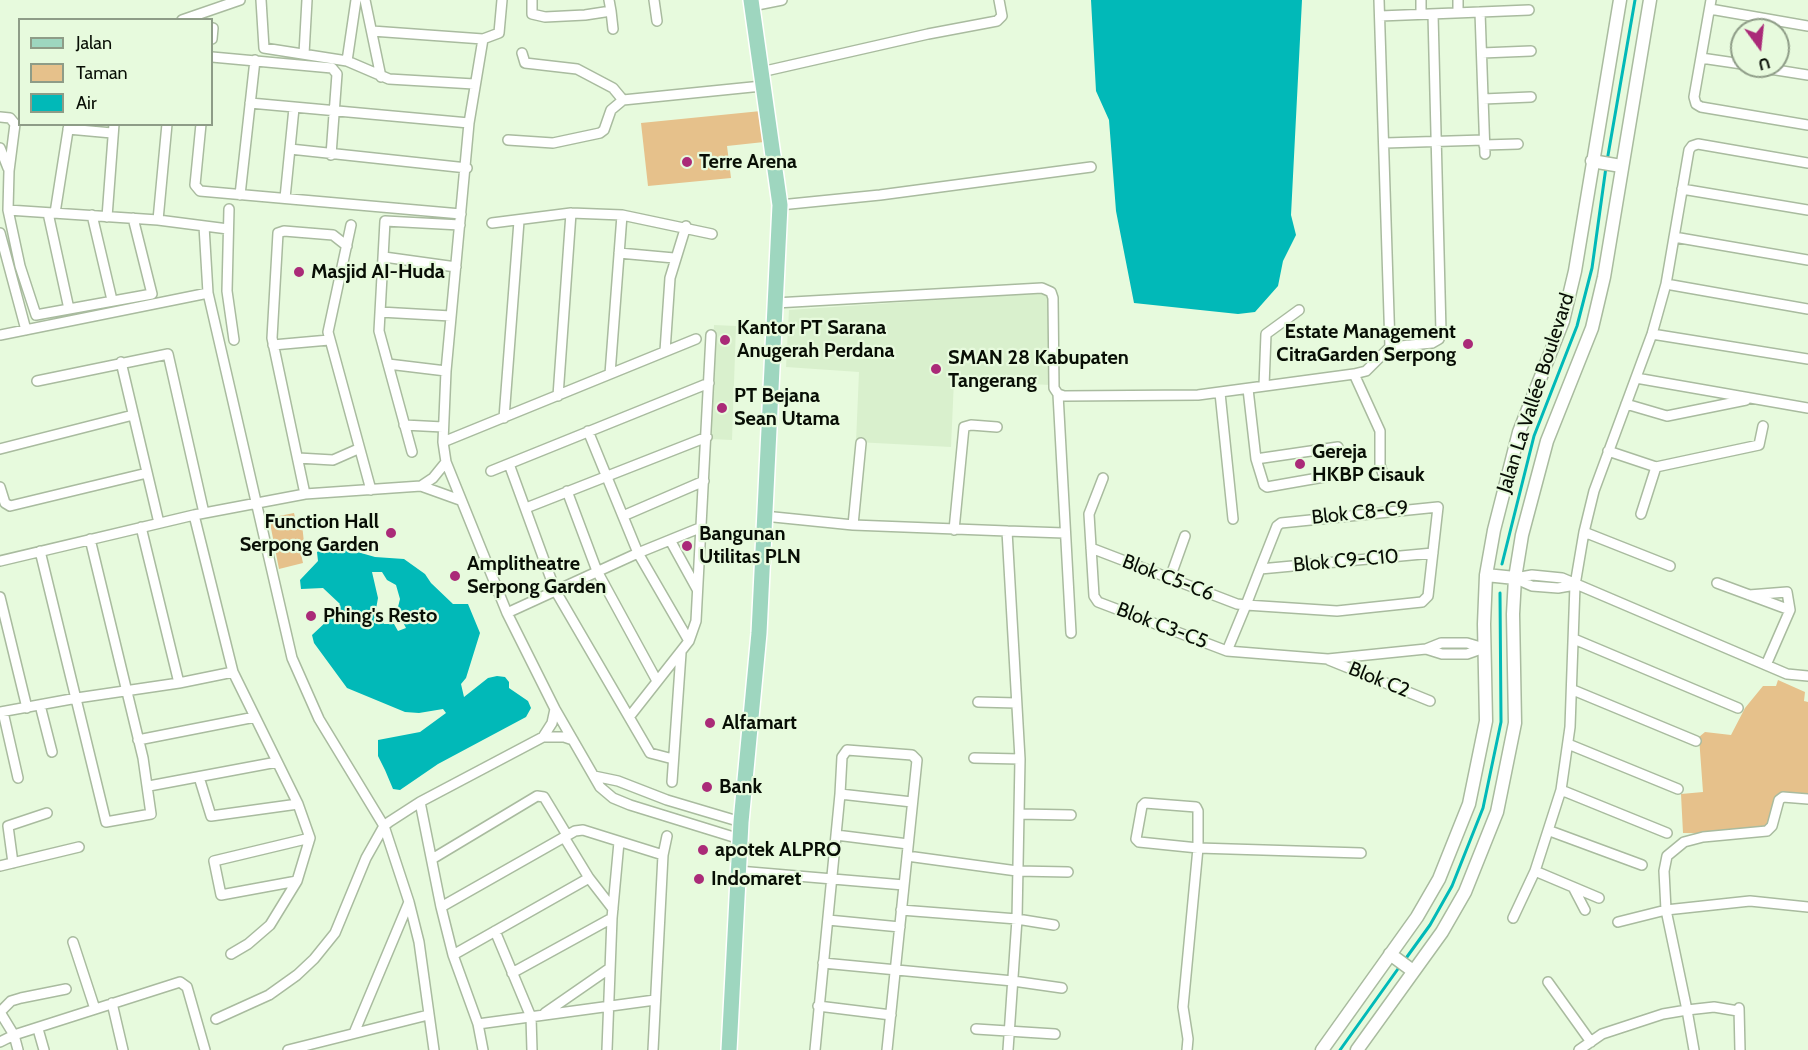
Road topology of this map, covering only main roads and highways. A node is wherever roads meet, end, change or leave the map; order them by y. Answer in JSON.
{"nodes":[{"id":1,"x":751,"y":3,"type":"edge"},
{"id":2,"x":729,"y":1050,"type":"edge"}],
"edges":[{"from":1,"to":2,"type":"main road"}]}
